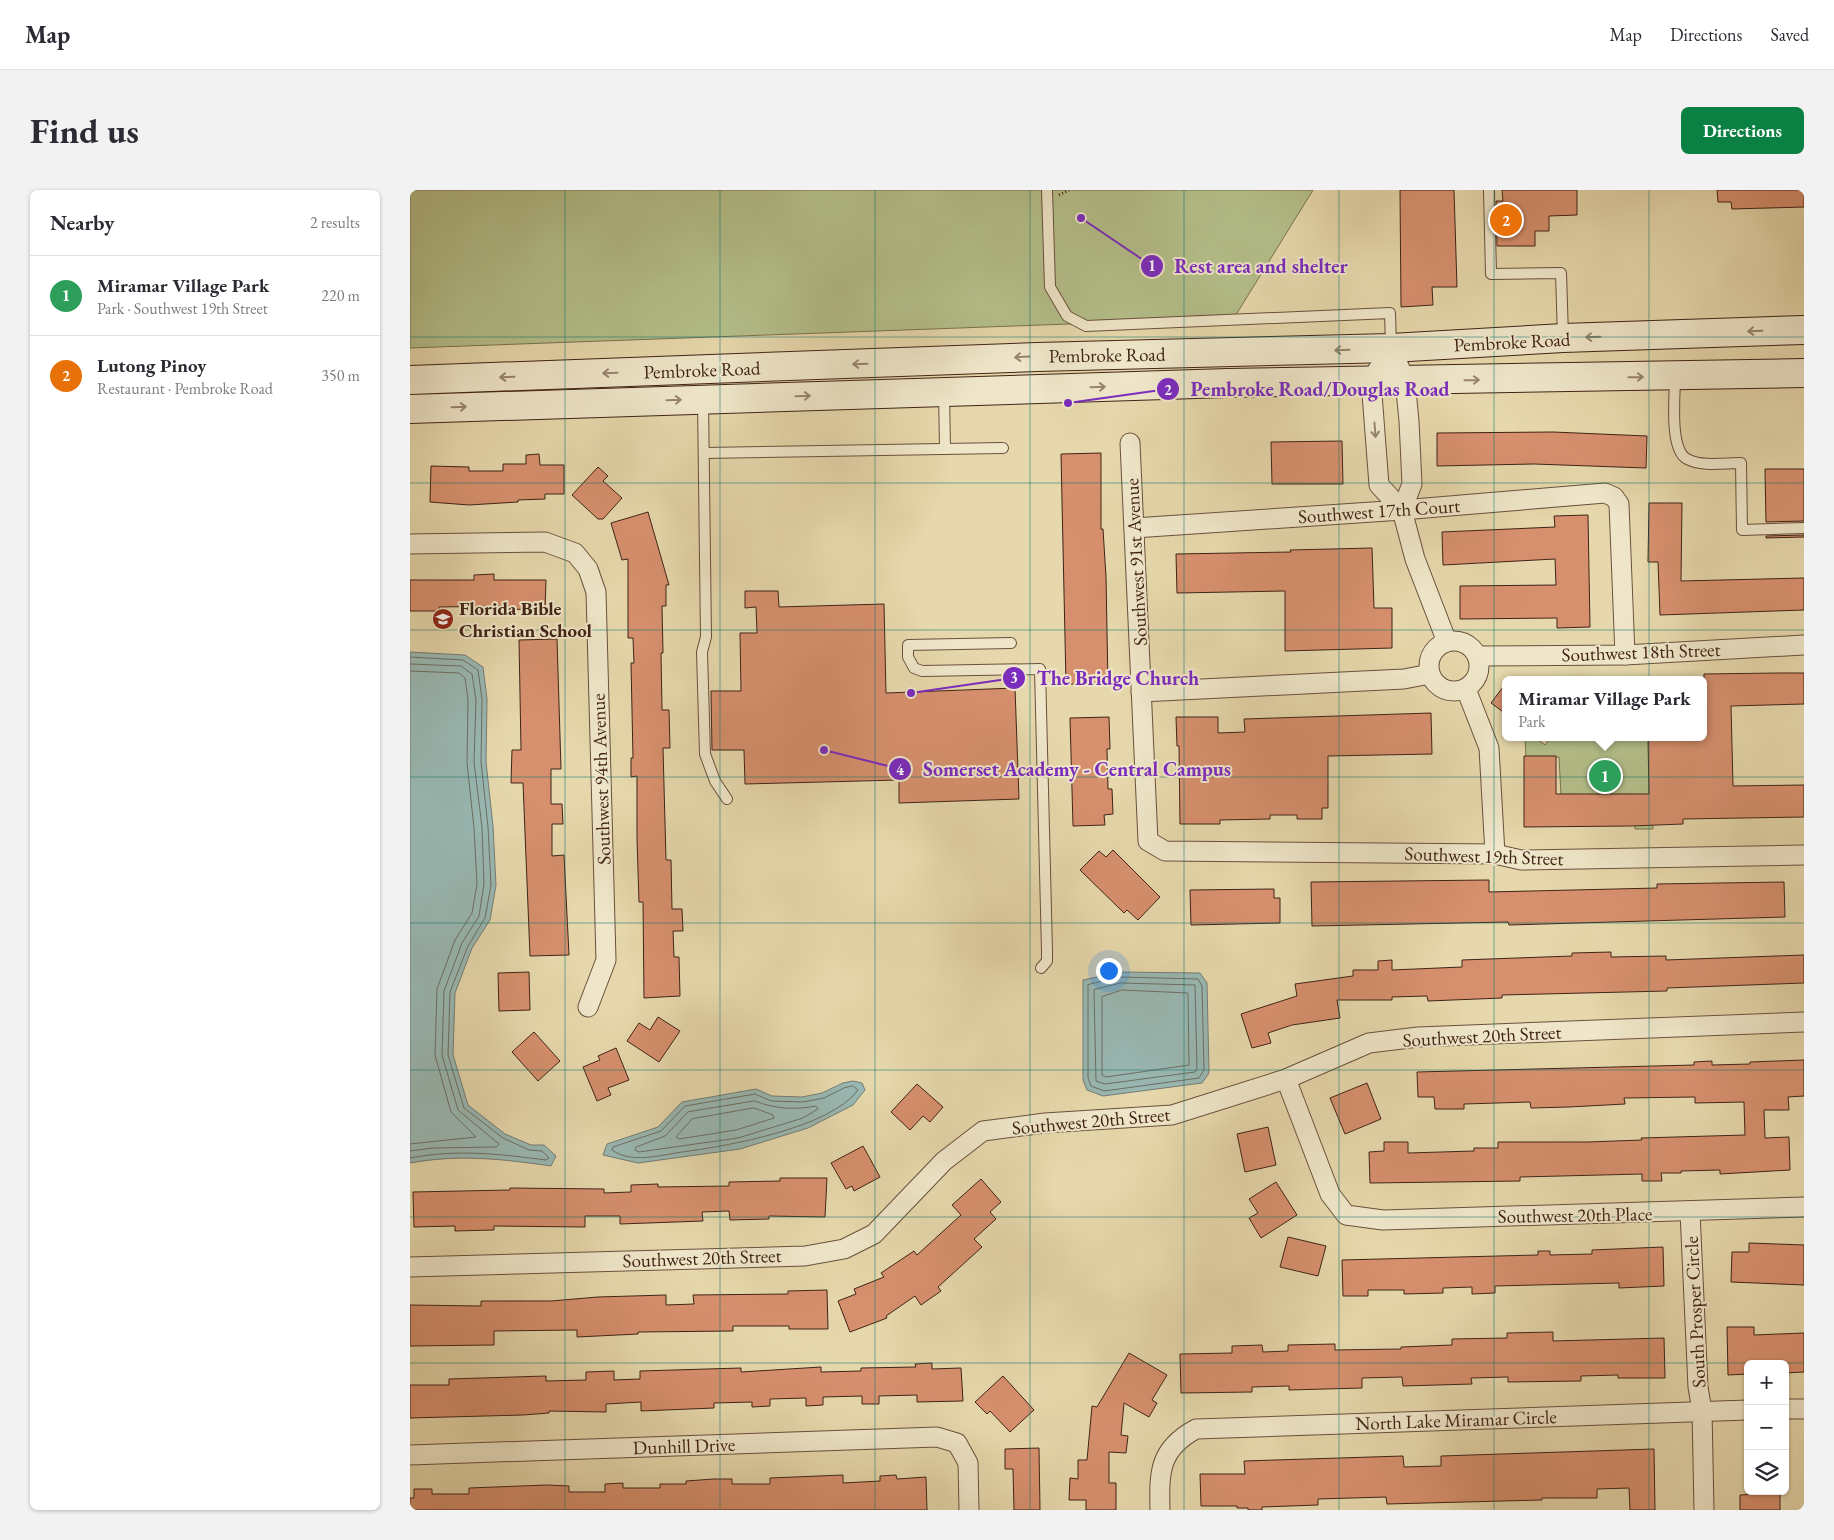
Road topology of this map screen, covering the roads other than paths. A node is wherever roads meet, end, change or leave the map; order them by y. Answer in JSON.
{"nodes":[{"id":1,"x":1047,"y":190,"type":"edge"},
{"id":2,"x":1489,"y":190,"type":"edge"},
{"id":3,"x":1804,"y":330,"type":"edge"},
{"id":4,"x":1563,"y":338,"type":"junction"},
{"id":5,"x":1391,"y":348,"type":"junction"},
{"id":6,"x":943,"y":361,"type":"junction"},
{"id":7,"x":1804,"y":374,"type":"edge"},
{"id":8,"x":1675,"y":377,"type":"junction"},
{"id":9,"x":410,"y":380,"type":"edge"},
{"id":10,"x":1405,"y":380,"type":"junction"},
{"id":11,"x":1371,"y":381,"type":"junction"},
{"id":12,"x":944,"y":392,"type":"junction"},
{"id":13,"x":703,"y":399,"type":"junction"},
{"id":14,"x":410,"y":409,"type":"edge"},
{"id":15,"x":1130,"y":443,"type":"dead end"},
{"id":16,"x":1003,"y":448,"type":"dead end"},
{"id":17,"x":945,"y":449,"type":"junction"},
{"id":18,"x":704,"y":453,"type":"junction"},
{"id":19,"x":1402,"y":510,"type":"junction"},
{"id":20,"x":1134,"y":528,"type":"junction"},
{"id":21,"x":1804,"y":528,"type":"edge"},
{"id":22,"x":410,"y":544,"type":"edge"},
{"id":23,"x":1448,"y":642,"type":"junction"},
{"id":24,"x":1011,"y":643,"type":"dead end"},
{"id":25,"x":1804,"y":645,"type":"edge"},
{"id":26,"x":1625,"y":655,"type":"junction"},
{"id":27,"x":1477,"y":656,"type":"junction"},
{"id":28,"x":1430,"y":674,"type":"junction"},
{"id":29,"x":1466,"y":689,"type":"junction"},
{"id":30,"x":1142,"y":692,"type":"junction"},
{"id":31,"x":726,"y":799,"type":"dead end"},
{"id":32,"x":1165,"y":851,"type":"joint"},
{"id":33,"x":1495,"y":854,"type":"junction"},
{"id":34,"x":1804,"y":855,"type":"edge"},
{"id":35,"x":1041,"y":968,"type":"dead end"},
{"id":36,"x":588,"y":1007,"type":"dead end"},
{"id":37,"x":1804,"y":1022,"type":"edge"},
{"id":38,"x":1286,"y":1079,"type":"junction"},
{"id":39,"x":1804,"y":1207,"type":"edge"},
{"id":40,"x":1690,"y":1212,"type":"junction"},
{"id":41,"x":410,"y":1267,"type":"edge"},
{"id":42,"x":1789,"y":1409,"type":"edge"},
{"id":43,"x":1804,"y":1409,"type":"edge"},
{"id":44,"x":1744,"y":1410,"type":"edge"},
{"id":45,"x":1702,"y":1411,"type":"junction"},
{"id":46,"x":410,"y":1455,"type":"edge"},
{"id":47,"x":969,"y":1510,"type":"edge"},
{"id":48,"x":1160,"y":1510,"type":"edge"},
{"id":49,"x":1704,"y":1510,"type":"edge"}],
"edges":[{"from":1,"to":5,"type":"lane"},
{"from":2,"to":4,"type":"lane"},
{"from":3,"to":4,"type":"main road","name":"Pembroke Road","one_way":true},
{"from":4,"to":5,"type":"main road","name":"Pembroke Road"},
{"from":5,"to":6,"type":"main road","name":"Pembroke Road","one_way":true},
{"from":5,"to":10,"type":"street"},
{"from":5,"to":11,"type":"street"},
{"from":6,"to":9,"type":"main road","name":"Pembroke Road","one_way":true},
{"from":6,"to":12,"type":"main road"},
{"from":7,"to":8,"type":"main road","name":"Pembroke Road"},
{"from":10,"to":8,"type":"main road","name":"Pembroke Road","one_way":true},
{"from":8,"to":21,"type":"lane"},
{"from":10,"to":11,"type":"main road","name":"Pembroke Road"},
{"from":10,"to":19,"type":"street"},
{"from":12,"to":11,"type":"main road","name":"Pembroke Road","one_way":true},
{"from":11,"to":19,"type":"street","one_way":true},
{"from":13,"to":12,"type":"main road","name":"Pembroke Road","one_way":true},
{"from":12,"to":17,"type":"lane"},
{"from":14,"to":13,"type":"main road","name":"Pembroke Road","one_way":true},
{"from":13,"to":18,"type":"lane"},
{"from":15,"to":20,"type":"street","name":"Southwest 91st Avenue"},
{"from":16,"to":17,"type":"lane"},
{"from":17,"to":18,"type":"lane"},
{"from":18,"to":31,"type":"lane"},
{"from":19,"to":20,"type":"street","name":"Southwest 17th Court"},
{"from":19,"to":23,"type":"street"},
{"from":19,"to":26,"type":"street","name":"Southwest 17th Court"},
{"from":20,"to":30,"type":"street","name":"Southwest 91st Avenue"},
{"from":22,"to":36,"type":"street","name":"Southwest 94th Avenue"},
{"from":23,"to":27,"type":"street"},
{"from":23,"to":28,"type":"street"},
{"from":24,"to":35,"type":"lane"},
{"from":25,"to":26,"type":"street","name":"Southwest 18th Street"},
{"from":26,"to":27,"type":"street","name":"Southwest 18th Street"},
{"from":27,"to":29,"type":"street"},
{"from":28,"to":29,"type":"street"},
{"from":28,"to":30,"type":"street"},
{"from":29,"to":33,"type":"street"},
{"from":30,"to":32,"type":"street","name":"Southwest 91st Avenue"},
{"from":32,"to":33,"type":"street","name":"Southwest 19th Street"},
{"from":33,"to":34,"type":"street","name":"Southwest 19th Street"},
{"from":37,"to":38,"type":"street","name":"Southwest 20th Street"},
{"from":38,"to":40,"type":"street","name":"Southwest 20th Place"},
{"from":38,"to":41,"type":"street","name":"Southwest 20th Street"},
{"from":39,"to":40,"type":"street","name":"Southwest 20th Place"},
{"from":40,"to":45,"type":"street","name":"South Prosper Circle"},
{"from":42,"to":43,"type":"street"},
{"from":44,"to":45,"type":"street","name":"North Lake Miramar Circle"},
{"from":45,"to":48,"type":"street","name":"North Lake Miramar Circle"},
{"from":45,"to":49,"type":"street","name":"South Prosper Circle"},
{"from":46,"to":47,"type":"street","name":"Dunhill Drive"}]}
